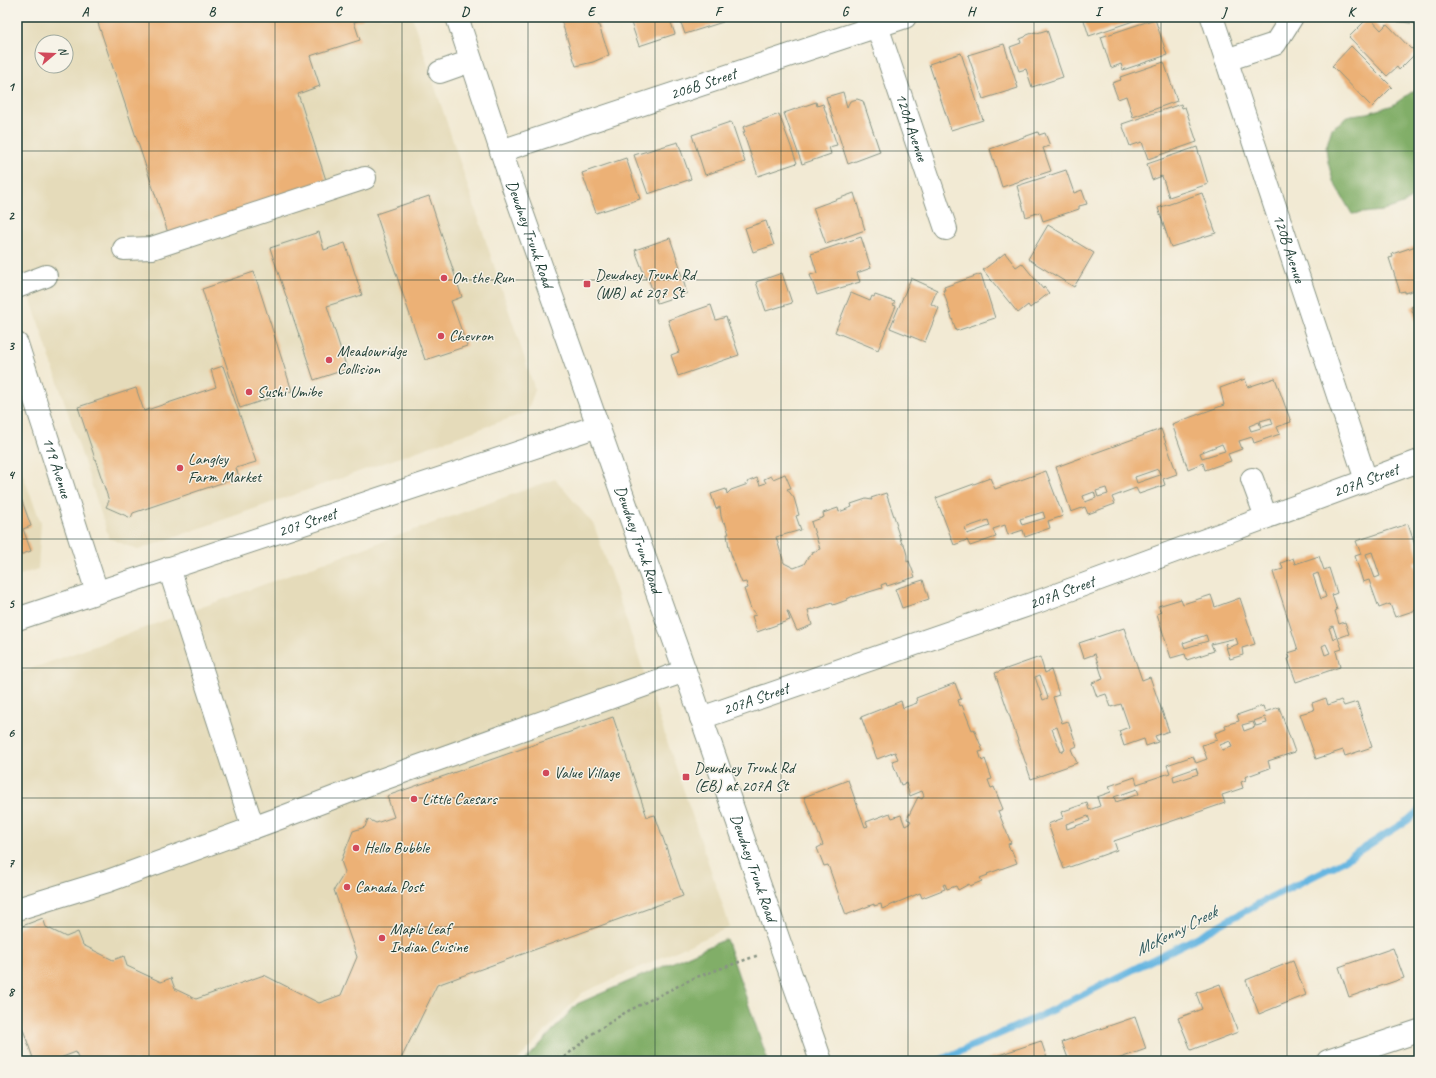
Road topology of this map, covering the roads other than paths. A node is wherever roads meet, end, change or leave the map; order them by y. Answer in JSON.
{"nodes":[{"id":1,"x":457,"y":17,"type":"edge"},
{"id":2,"x":905,"y":17,"type":"edge"},
{"id":3,"x":1212,"y":17,"type":"edge"},
{"id":4,"x":1292,"y":17,"type":"edge"},
{"id":5,"x":877,"y":26,"type":"junction"},
{"id":6,"x":1226,"y":60,"type":"junction"},
{"id":7,"x":471,"y":61,"type":"junction"},
{"id":8,"x":440,"y":72,"type":"dead end"},
{"id":9,"x":501,"y":151,"type":"junction"},
{"id":10,"x":365,"y":178,"type":"dead end"},
{"id":11,"x":946,"y":229,"type":"dead end"},
{"id":12,"x":124,"y":249,"type":"dead end"},
{"id":13,"x":46,"y":276,"type":"dead end"},
{"id":14,"x":17,"y":288,"type":"edge"},
{"id":15,"x":17,"y":344,"type":"edge"},
{"id":16,"x":598,"y":426,"type":"junction"},
{"id":17,"x":1419,"y":461,"type":"edge"},
{"id":18,"x":1252,"y":479,"type":"dead end"},
{"id":19,"x":1366,"y":480,"type":"junction"},
{"id":20,"x":1266,"y":517,"type":"junction"},
{"id":21,"x":169,"y":568,"type":"junction"},
{"id":22,"x":98,"y":592,"type":"junction"},
{"id":23,"x":17,"y":619,"type":"edge"},
{"id":24,"x":685,"y":671,"type":"junction"},
{"id":25,"x":701,"y":718,"type":"junction"},
{"id":26,"x":254,"y":828,"type":"junction"},
{"id":27,"x":17,"y":910,"type":"edge"},
{"id":28,"x":1419,"y":1031,"type":"edge"},
{"id":29,"x":821,"y":1061,"type":"edge"},
{"id":30,"x":1328,"y":1061,"type":"edge"}],
"edges":[{"from":1,"to":7,"type":"street","name":"Dewdney Trunk Road"},
{"from":2,"to":5,"type":"street","name":"206B Street"},
{"from":3,"to":6,"type":"street","name":"120B Avenue"},
{"from":4,"to":6,"type":"street"},
{"from":5,"to":9,"type":"street","name":"206B Street"},
{"from":5,"to":11,"type":"street","name":"120A Avenue"},
{"from":6,"to":19,"type":"street","name":"120B Avenue"},
{"from":7,"to":8,"type":"street"},
{"from":7,"to":9,"type":"street","name":"Dewdney Trunk Road"},
{"from":9,"to":16,"type":"street","name":"Dewdney Trunk Road"},
{"from":10,"to":12,"type":"street"},
{"from":13,"to":14,"type":"street"},
{"from":15,"to":22,"type":"street","name":"119 Avenue"},
{"from":16,"to":21,"type":"street","name":"207 Street"},
{"from":16,"to":24,"type":"street","name":"Dewdney Trunk Road"},
{"from":17,"to":19,"type":"street","name":"207A Street"},
{"from":18,"to":20,"type":"street"},
{"from":19,"to":20,"type":"street","name":"207A Street"},
{"from":20,"to":25,"type":"street","name":"207A Street"},
{"from":21,"to":22,"type":"street","name":"207 Street"},
{"from":21,"to":26,"type":"street"},
{"from":22,"to":23,"type":"street","name":"207 Street"},
{"from":24,"to":25,"type":"street","name":"Dewdney Trunk Road"},
{"from":24,"to":26,"type":"street"},
{"from":25,"to":29,"type":"street","name":"Dewdney Trunk Road"},
{"from":26,"to":27,"type":"street"},
{"from":28,"to":30,"type":"street"}]}
